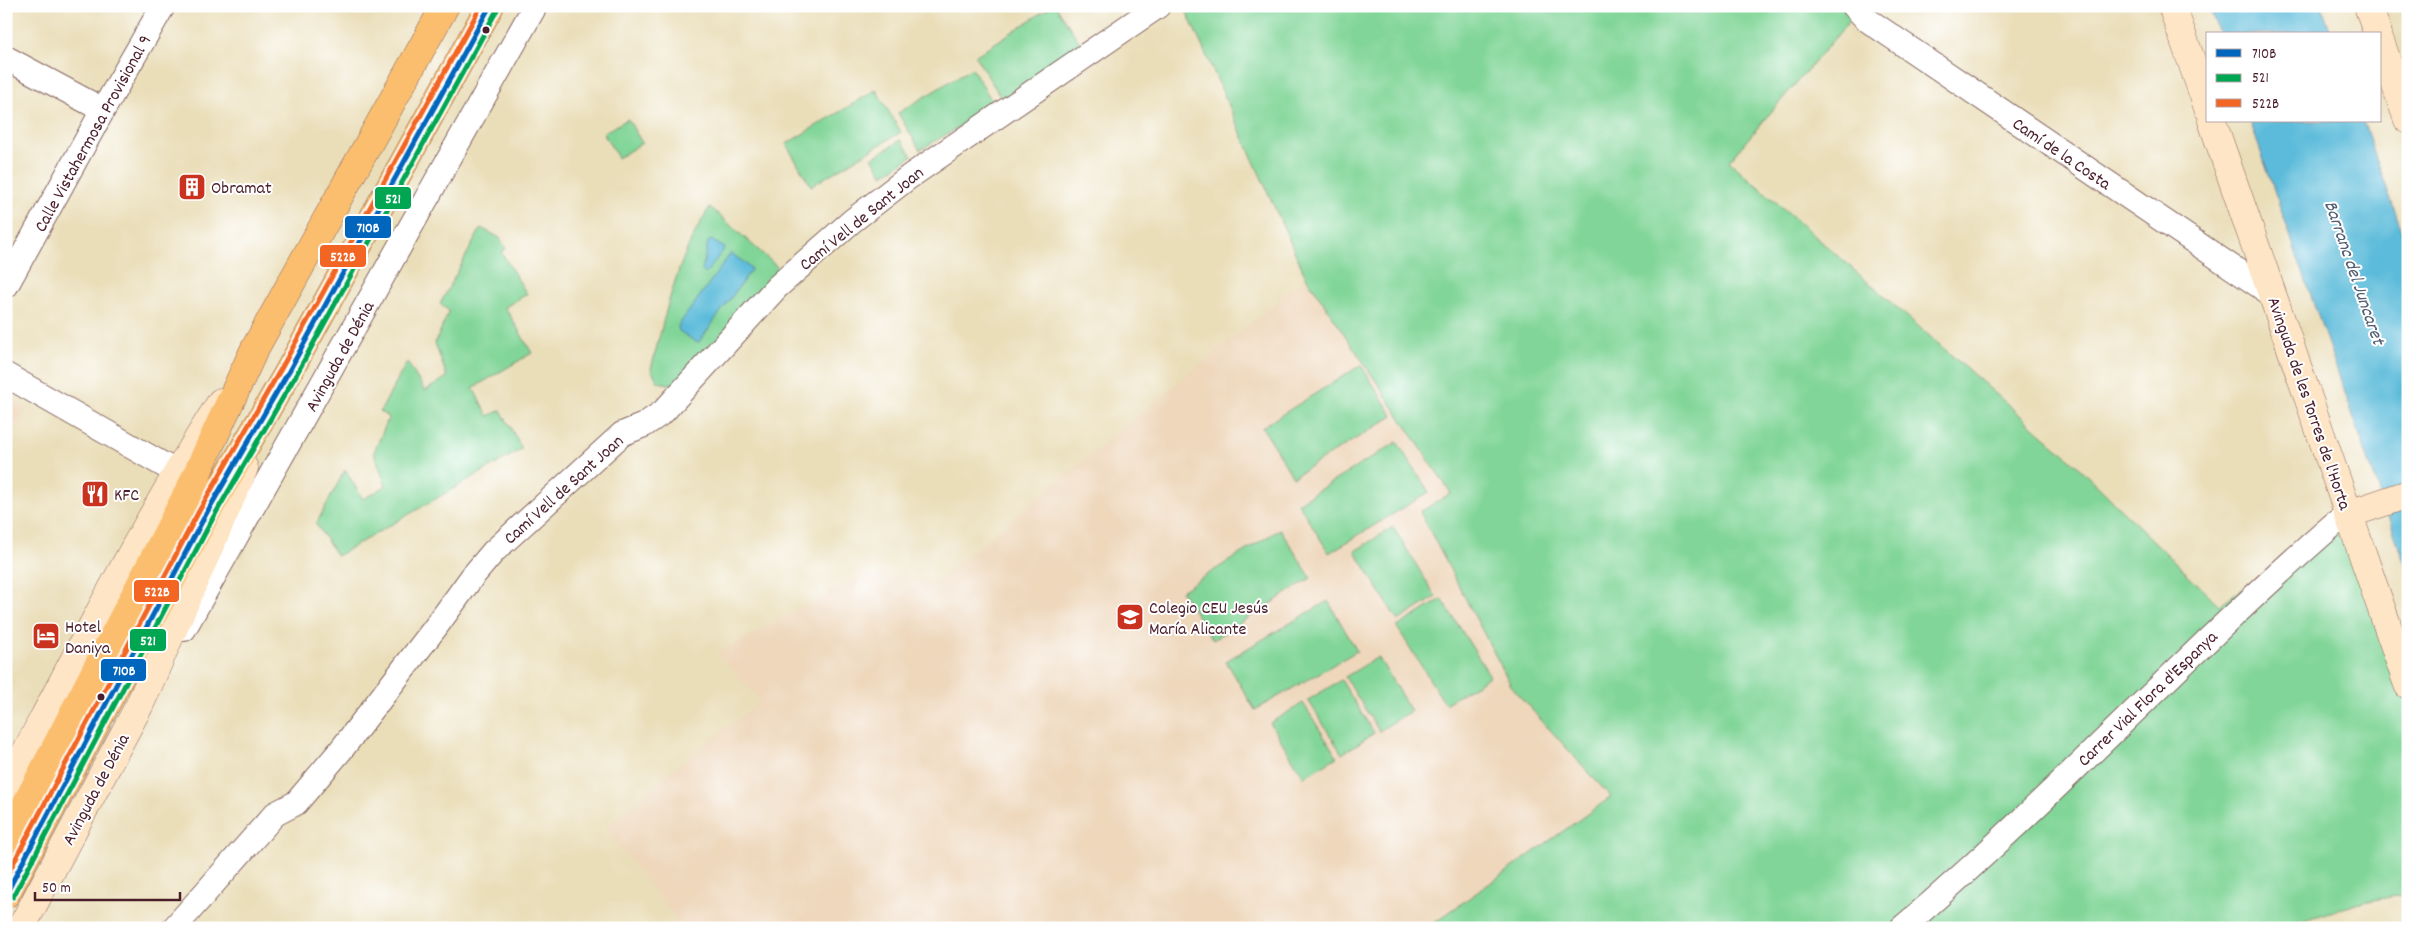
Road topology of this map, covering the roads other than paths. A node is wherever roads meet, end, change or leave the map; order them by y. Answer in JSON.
{"nodes":[{"id":1,"x":163,"y":6,"type":"edge"},
{"id":2,"x":444,"y":6,"type":"edge"},
{"id":3,"x":490,"y":6,"type":"edge"},
{"id":4,"x":535,"y":6,"type":"edge"},
{"id":5,"x":1158,"y":6,"type":"edge"},
{"id":6,"x":1854,"y":6,"type":"edge"},
{"id":7,"x":2172,"y":6,"type":"edge"},
{"id":8,"x":2368,"y":6,"type":"edge"},
{"id":9,"x":2377,"y":32,"type":"edge"},
{"id":10,"x":2382,"y":47,"type":"edge"},
{"id":11,"x":6,"y":58,"type":"edge"},
{"id":12,"x":2206,"y":102,"type":"edge"},
{"id":13,"x":103,"y":110,"type":"junction"},
{"id":14,"x":2408,"y":120,"type":"edge"},
{"id":15,"x":2212,"y":122,"type":"edge"},
{"id":16,"x":6,"y":286,"type":"edge"},
{"id":17,"x":2273,"y":295,"type":"junction"},
{"id":18,"x":254,"y":350,"type":"junction"},
{"id":19,"x":288,"y":371,"type":"junction"},
{"id":20,"x":6,"y":375,"type":"edge"},
{"id":21,"x":176,"y":472,"type":"junction"},
{"id":22,"x":2408,"y":494,"type":"edge"},
{"id":23,"x":2349,"y":514,"type":"junction"},
{"id":24,"x":2408,"y":685,"type":"edge"},
{"id":25,"x":140,"y":704,"type":"junction"},
{"id":26,"x":6,"y":790,"type":"edge"},
{"id":27,"x":6,"y":843,"type":"edge"},
{"id":28,"x":6,"y":894,"type":"edge"},
{"id":29,"x":30,"y":921,"type":"edge"},
{"id":30,"x":174,"y":928,"type":"edge"},
{"id":31,"x":1902,"y":928,"type":"edge"}],
"edges":[{"from":1,"to":13,"type":"street","name":"Calle Vistahermosa Provisional 9"},
{"from":2,"to":18,"type":"main road"},
{"from":3,"to":19,"type":"main road","name":"Avinguda de Dénia"},
{"from":4,"to":25,"type":"street","name":"Avinguda de Dénia"},
{"from":5,"to":30,"type":"street","name":"Camí Vell de Sant Joan"},
{"from":6,"to":17,"type":"street","name":"Camí de la Costa"},
{"from":7,"to":12,"type":"main road"},
{"from":8,"to":9,"type":"main road"},
{"from":10,"to":14,"type":"main road"},
{"from":11,"to":13,"type":"street"},
{"from":13,"to":16,"type":"street","name":"Calle Vistahermosa Provisional 9"},
{"from":15,"to":17,"type":"main road","name":"Avinguda de les Torres de l'Horta"},
{"from":17,"to":23,"type":"main road","name":"Avinguda de les Torres de l'Horta"},
{"from":18,"to":21,"type":"main road"},
{"from":18,"to":27,"type":"main road"},
{"from":19,"to":25,"type":"main road","name":"Avinguda de Dénia"},
{"from":19,"to":28,"type":"main road","name":"Avinguda de Dénia"},
{"from":20,"to":21,"type":"street"},
{"from":21,"to":26,"type":"main road"},
{"from":22,"to":23,"type":"main road","name":"Carrer Vial Flora d'Espanya"},
{"from":23,"to":24,"type":"main road","name":"Avinguda de les Torres de l'Horta"},
{"from":23,"to":31,"type":"street","name":"Carrer Vial Flora d'Espanya"},
{"from":25,"to":29,"type":"main road","name":"Avinguda de Dénia"}]}
